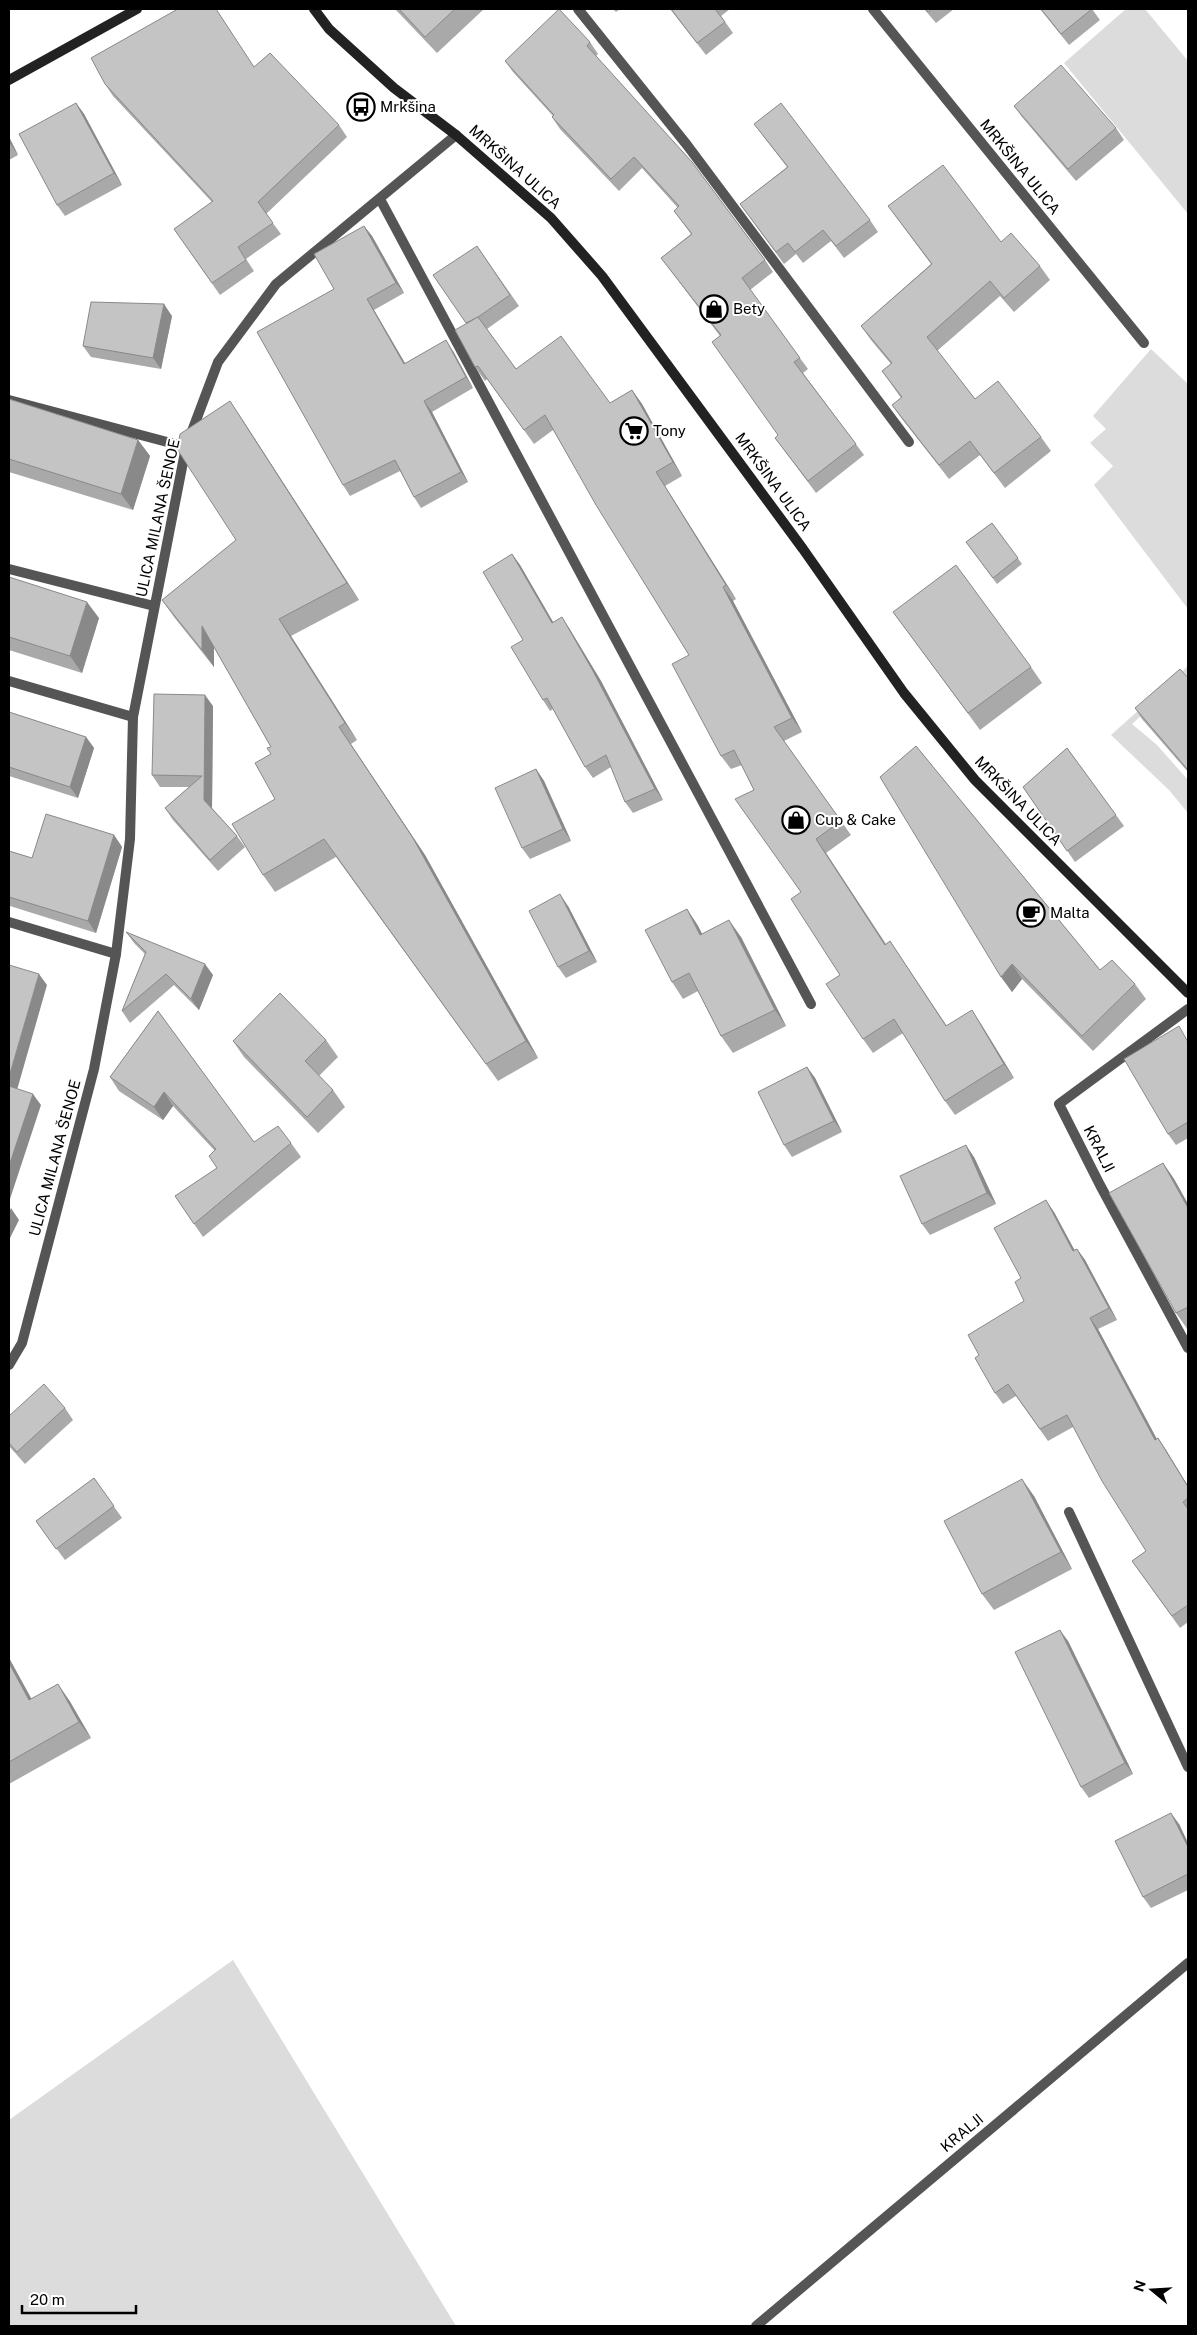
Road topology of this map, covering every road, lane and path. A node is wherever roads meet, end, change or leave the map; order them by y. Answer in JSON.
{"nodes":[{"id":1,"x":137,"y":9,"type":"edge"},
{"id":2,"x":314,"y":9,"type":"edge"},
{"id":3,"x":578,"y":9,"type":"edge"},
{"id":4,"x":873,"y":9,"type":"edge"},
{"id":5,"x":9,"y":80,"type":"edge"},
{"id":6,"x":456,"y":134,"type":"junction"},
{"id":7,"x":380,"y":199,"type":"junction"},
{"id":8,"x":1144,"y":343,"type":"dead end"},
{"id":9,"x":9,"y":400,"type":"edge"},
{"id":10,"x":909,"y":442,"type":"edge"},
{"id":11,"x":186,"y":448,"type":"junction"},
{"id":12,"x":9,"y":569,"type":"edge"},
{"id":13,"x":154,"y":606,"type":"junction"},
{"id":14,"x":9,"y":681,"type":"edge"},
{"id":15,"x":133,"y":718,"type":"junction"},
{"id":16,"x":9,"y":922,"type":"edge"},
{"id":17,"x":116,"y":954,"type":"junction"},
{"id":18,"x":1188,"y":993,"type":"edge"},
{"id":19,"x":811,"y":1004,"type":"dead end"},
{"id":20,"x":1188,"y":1009,"type":"edge"},
{"id":21,"x":1188,"y":1348,"type":"edge"},
{"id":22,"x":9,"y":1365,"type":"edge"},
{"id":23,"x":1069,"y":1512,"type":"dead end"},
{"id":24,"x":1188,"y":1767,"type":"edge"},
{"id":25,"x":1188,"y":1963,"type":"edge"},
{"id":26,"x":756,"y":2326,"type":"edge"}],
"edges":[{"from":1,"to":5,"type":"street"},
{"from":2,"to":6,"type":"street","name":"MRKŠINA ULICA"},
{"from":3,"to":10,"type":"street"},
{"from":4,"to":8,"type":"street","name":"MRKŠINA ULICA"},
{"from":6,"to":7,"type":"street","name":"ULICA MILANA ŠENOE"},
{"from":6,"to":18,"type":"street","name":"MRKŠINA ULICA"},
{"from":7,"to":11,"type":"street","name":"ULICA MILANA ŠENOE"},
{"from":7,"to":19,"type":"street"},
{"from":9,"to":11,"type":"street"},
{"from":11,"to":13,"type":"street","name":"ULICA MILANA ŠENOE"},
{"from":12,"to":13,"type":"street"},
{"from":13,"to":15,"type":"street","name":"ULICA MILANA ŠENOE"},
{"from":14,"to":15,"type":"street"},
{"from":15,"to":17,"type":"street","name":"ULICA MILANA ŠENOE"},
{"from":16,"to":17,"type":"street"},
{"from":17,"to":22,"type":"street","name":"ULICA MILANA ŠENOE"},
{"from":20,"to":21,"type":"street","name":"KRALJI"},
{"from":23,"to":24,"type":"street"},
{"from":25,"to":26,"type":"street","name":"KRALJI"}]}
